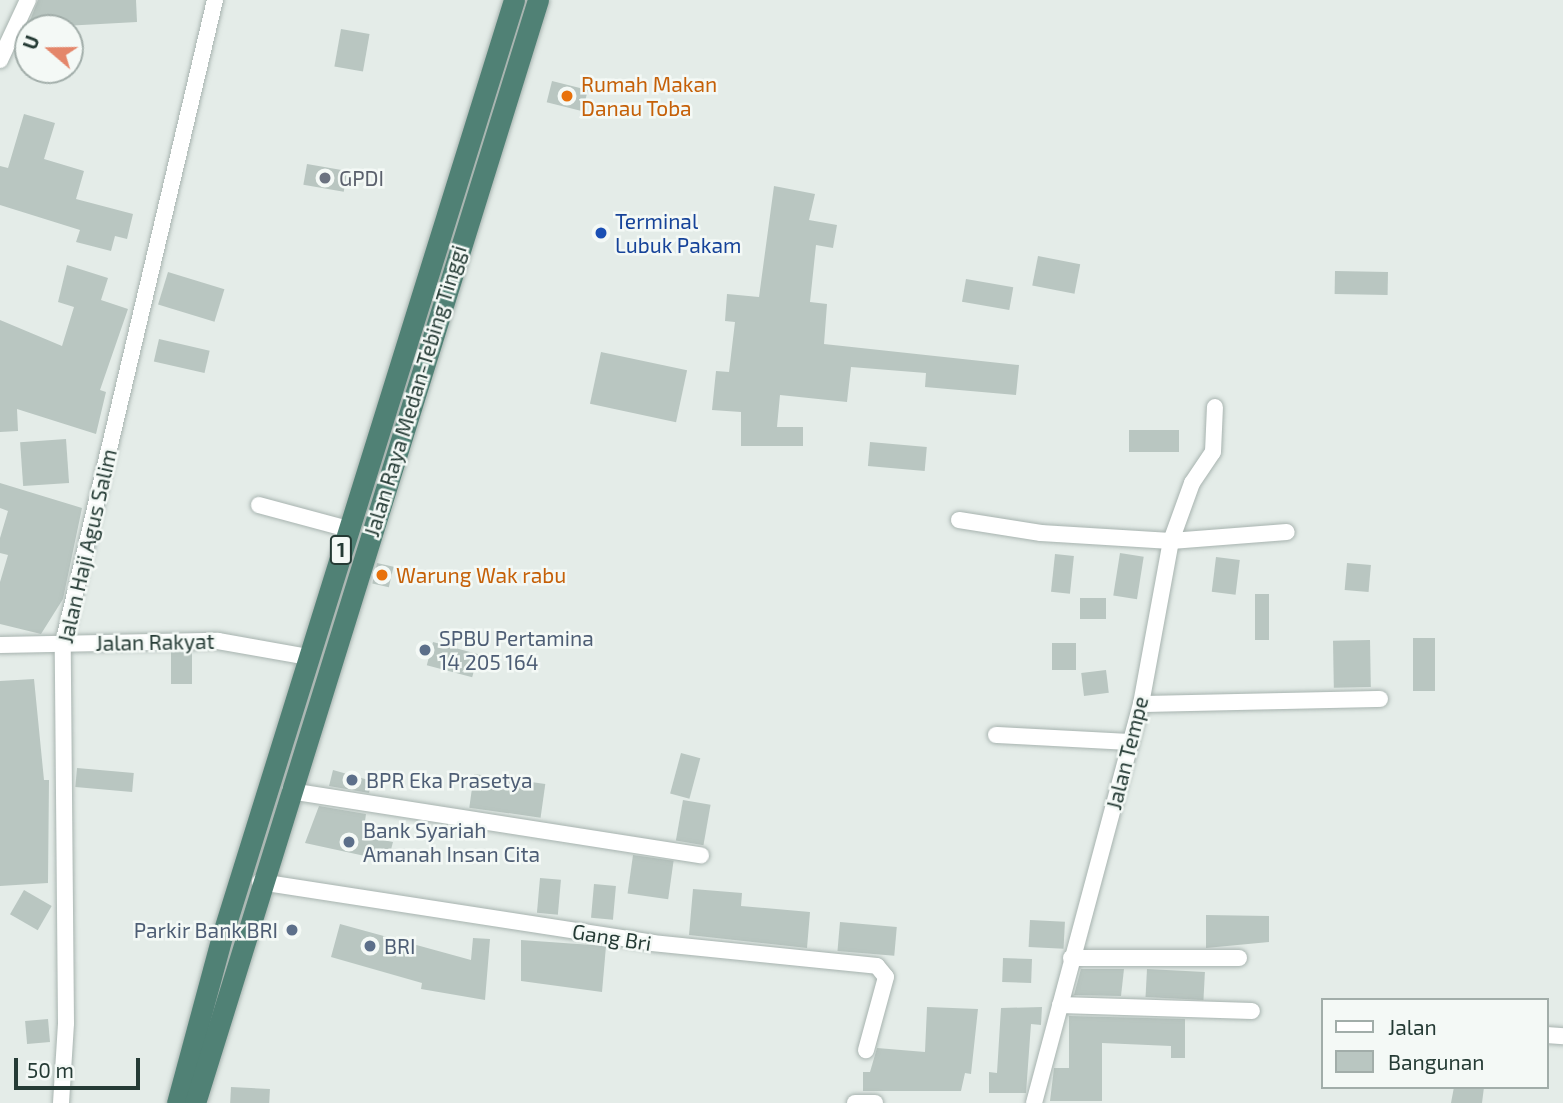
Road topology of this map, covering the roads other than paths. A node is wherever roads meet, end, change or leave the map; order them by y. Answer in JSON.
{"nodes":[{"id":1,"x":28,"y":0,"type":"edge"},
{"id":2,"x":215,"y":0,"type":"edge"},
{"id":3,"x":514,"y":0,"type":"edge"},
{"id":4,"x":537,"y":0,"type":"edge"},
{"id":5,"x":0,"y":60,"type":"edge"},
{"id":6,"x":470,"y":144,"type":"junction"},
{"id":7,"x":490,"y":151,"type":"junction"},
{"id":8,"x":420,"y":331,"type":"junction"},
{"id":9,"x":1215,"y":407,"type":"dead end"},
{"id":10,"x":259,"y":505,"type":"dead end"},
{"id":11,"x":959,"y":520,"type":"dead end"},
{"id":12,"x":348,"y":529,"type":"junction"},
{"id":13,"x":1287,"y":532,"type":"dead end"},
{"id":14,"x":1171,"y":541,"type":"junction"},
{"id":15,"x":63,"y":644,"type":"junction"},
{"id":16,"x":0,"y":645,"type":"edge"},
{"id":17,"x":308,"y":657,"type":"junction"},
{"id":18,"x":1380,"y":699,"type":"dead end"},
{"id":19,"x":1141,"y":704,"type":"junction"},
{"id":20,"x":996,"y":735,"type":"dead end"},
{"id":21,"x":1131,"y":742,"type":"junction"},
{"id":22,"x":290,"y":791,"type":"junction"},
{"id":23,"x":701,"y":855,"type":"dead end"},
{"id":24,"x":260,"y":882,"type":"junction"},
{"id":25,"x":1071,"y":958,"type":"junction"},
{"id":26,"x":1239,"y":958,"type":"dead end"},
{"id":27,"x":1060,"y":1006,"type":"junction"},
{"id":28,"x":1252,"y":1011,"type":"dead end"},
{"id":29,"x":866,"y":1050,"type":"dead end"},
{"id":30,"x":61,"y":1103,"type":"edge"},
{"id":31,"x":177,"y":1103,"type":"edge"},
{"id":32,"x":195,"y":1103,"type":"edge"},
{"id":33,"x":855,"y":1103,"type":"edge"},
{"id":34,"x":875,"y":1103,"type":"edge"},
{"id":35,"x":1034,"y":1103,"type":"edge"}],
"edges":[{"from":1,"to":5,"type":"street"},
{"from":2,"to":15,"type":"street","name":"Jalan Haji Agus Salim"},
{"from":3,"to":6,"type":"highway","name":"Jalan Raya Medan-Tebing Tinggi","number":"1"},
{"from":4,"to":7,"type":"highway","name":"Jalan Raya Medan-Tebing Tinggi","number":"1"},
{"from":6,"to":7,"type":"highway"},
{"from":6,"to":8,"type":"highway","name":"Jalan Raya Medan-Tebing Tinggi","number":"1"},
{"from":7,"to":8,"type":"highway","name":"Jalan Raya Medan-Tebing Tinggi","number":"1"},
{"from":8,"to":12,"type":"highway","name":"Jalan Raya Medan-Tebing Tinggi","number":"1"},
{"from":8,"to":22,"type":"highway","name":"Jalan Raya Medan-Tebing Tinggi","number":"1"},
{"from":9,"to":14,"type":"street","name":"Jalan Tempe"},
{"from":10,"to":12,"type":"street"},
{"from":11,"to":14,"type":"street"},
{"from":12,"to":17,"type":"highway","name":"Jalan Raya Medan-Tebing Tinggi","number":"1"},
{"from":13,"to":14,"type":"street"},
{"from":14,"to":19,"type":"street","name":"Jalan Tempe"},
{"from":15,"to":16,"type":"street","name":"Jalan Rakyat"},
{"from":15,"to":17,"type":"street","name":"Jalan Rakyat"},
{"from":15,"to":30,"type":"street","name":"Jalan Haji Agus Salim"},
{"from":17,"to":31,"type":"highway","name":"Jalan Raya Medan-Tebing Tinggi","number":"1"},
{"from":18,"to":19,"type":"street"},
{"from":19,"to":21,"type":"street","name":"Jalan Tempe"},
{"from":20,"to":21,"type":"street"},
{"from":21,"to":25,"type":"street","name":"Jalan Tempe"},
{"from":22,"to":23,"type":"street"},
{"from":22,"to":24,"type":"highway","name":"Jalan Raya Medan-Tebing Tinggi","number":"1"},
{"from":24,"to":29,"type":"street","name":"Gang Bri"},
{"from":24,"to":32,"type":"highway","name":"Jalan Raya Medan-Tebing Tinggi","number":"1"},
{"from":25,"to":26,"type":"street"},
{"from":25,"to":27,"type":"street","name":"Jalan Tempe"},
{"from":27,"to":28,"type":"street"},
{"from":27,"to":35,"type":"street","name":"Jalan Tempe"},
{"from":33,"to":34,"type":"street"}]}
